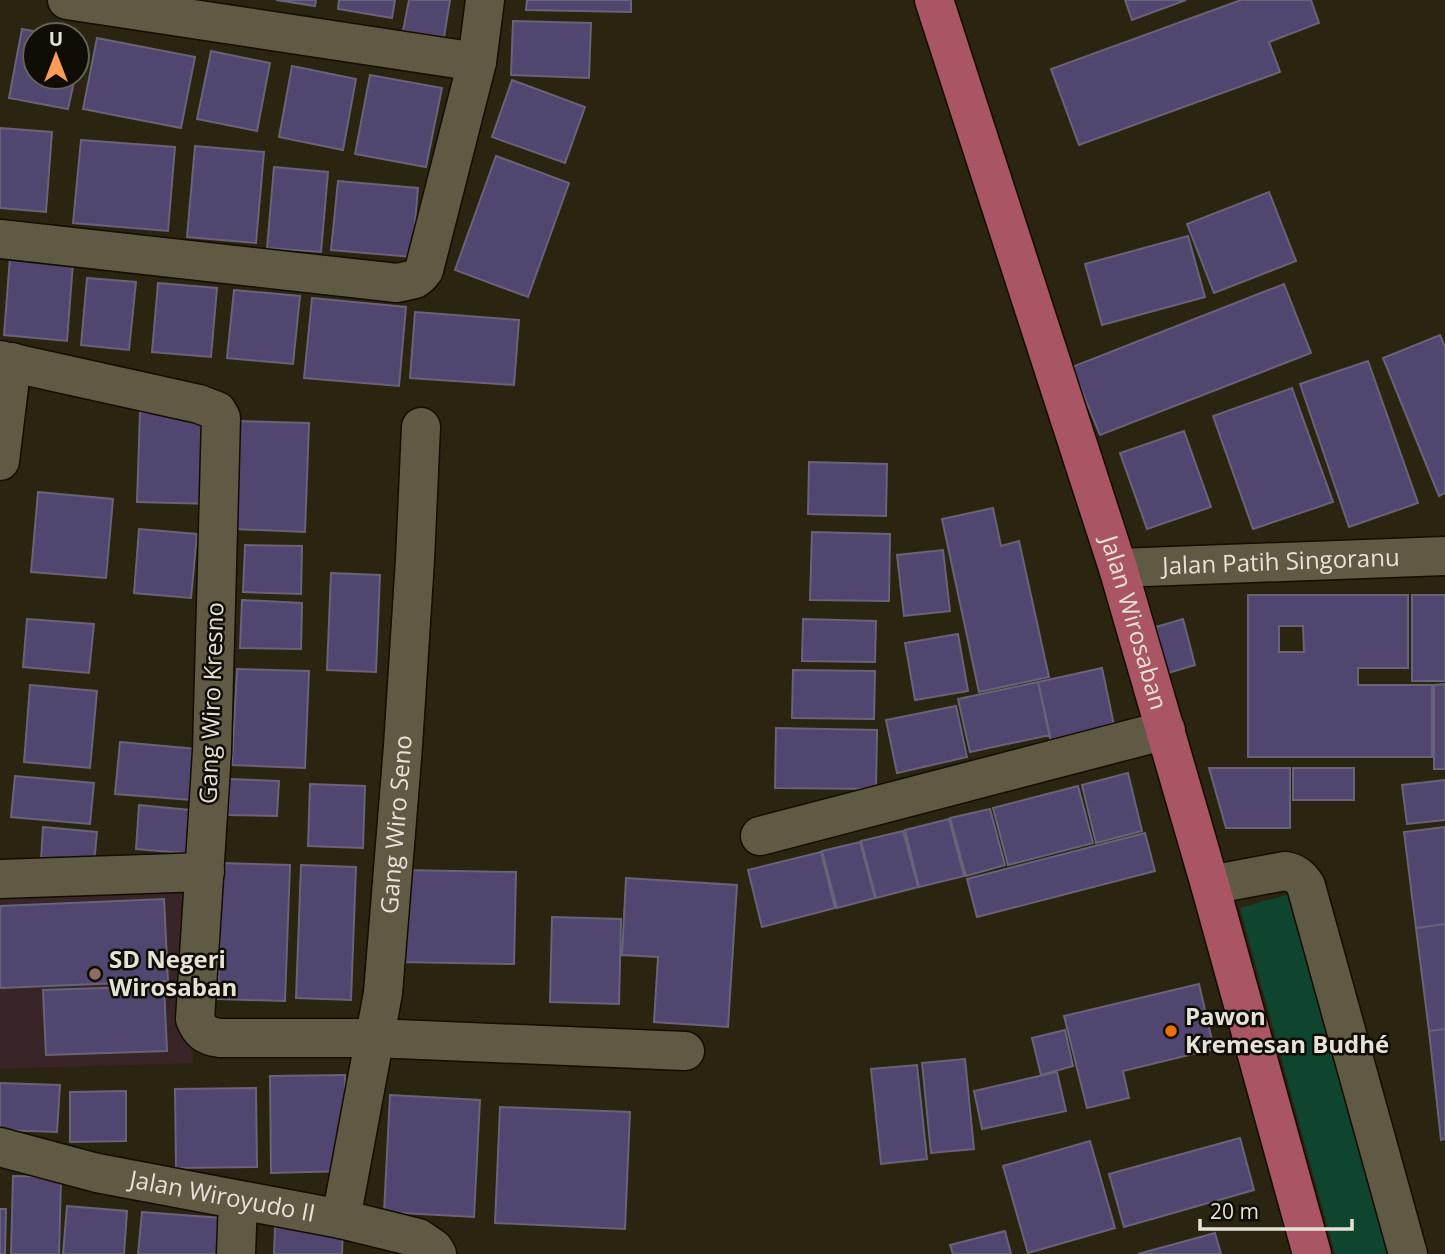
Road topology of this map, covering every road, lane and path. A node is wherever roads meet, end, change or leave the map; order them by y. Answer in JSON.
{"nodes":[{"id":1,"x":67,"y":0,"type":"edge"},
{"id":2,"x":485,"y":0,"type":"edge"},
{"id":3,"x":934,"y":0,"type":"edge"},
{"id":4,"x":477,"y":62,"type":"junction"},
{"id":5,"x":0,"y":239,"type":"edge"},
{"id":6,"x":6,"y":361,"type":"edge"},
{"id":7,"x":421,"y":426,"type":"dead end"},
{"id":8,"x":0,"y":461,"type":"edge"},
{"id":9,"x":1445,"y":556,"type":"edge"},
{"id":10,"x":1118,"y":568,"type":"junction"},
{"id":11,"x":1166,"y":730,"type":"junction"},
{"id":12,"x":760,"y":836,"type":"dead end"},
{"id":13,"x":205,"y":872,"type":"junction"},
{"id":14,"x":0,"y":879,"type":"edge"},
{"id":15,"x":1210,"y":885,"type":"junction"},
{"id":16,"x":374,"y":1038,"type":"junction"},
{"id":17,"x":685,"y":1051,"type":"dead end"},
{"id":18,"x":0,"y":1147,"type":"edge"},
{"id":19,"x":238,"y":1200,"type":"junction"},
{"id":20,"x":341,"y":1219,"type":"junction"},
{"id":21,"x":236,"y":1254,"type":"edge"},
{"id":22,"x":437,"y":1254,"type":"edge"},
{"id":23,"x":1312,"y":1254,"type":"edge"},
{"id":24,"x":1408,"y":1254,"type":"edge"}],
"edges":[{"from":1,"to":4,"type":"street"},
{"from":2,"to":4,"type":"street"},
{"from":3,"to":10,"type":"main road","name":"Jalan Wirosaban"},
{"from":4,"to":5,"type":"street"},
{"from":6,"to":8,"type":"street"},
{"from":6,"to":13,"type":"street","name":"Gang Wiro Kresno"},
{"from":7,"to":16,"type":"street","name":"Gang Wiro Seno"},
{"from":9,"to":10,"type":"street","name":"Jalan Patih Singoranu"},
{"from":10,"to":11,"type":"main road","name":"Jalan Wirosaban"},
{"from":11,"to":12,"type":"street"},
{"from":11,"to":15,"type":"main road","name":"Jalan Wirosaban"},
{"from":13,"to":14,"type":"street"},
{"from":13,"to":16,"type":"street","name":"Gang Wiro Kresno"},
{"from":15,"to":23,"type":"main road","name":"Jalan Wirosaban"},
{"from":15,"to":24,"type":"street"},
{"from":16,"to":17,"type":"street","name":"Gang Wiro Kresno"},
{"from":16,"to":20,"type":"street","name":"Gang Wiro Seno"},
{"from":18,"to":19,"type":"street","name":"Jalan Wiroyudo II"},
{"from":19,"to":20,"type":"street","name":"Jalan Wiroyudo II"},
{"from":19,"to":21,"type":"street"},
{"from":20,"to":22,"type":"street","name":"Jalan Wiroyudo II"}]}
